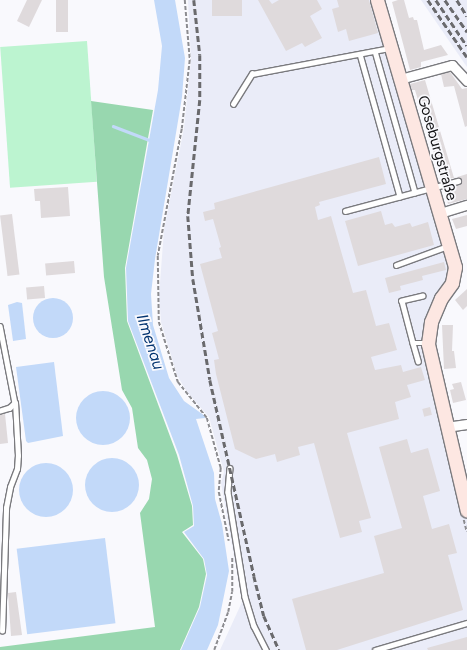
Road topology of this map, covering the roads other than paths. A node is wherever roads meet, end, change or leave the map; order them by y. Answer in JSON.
{"nodes":[{"id":1,"x":377,"y":0,"type":"edge"},
{"id":2,"x":391,"y":48,"type":"junction"},
{"id":3,"x":375,"y":51,"type":"junction"},
{"id":4,"x":360,"y":54,"type":"junction"},
{"id":5,"x":400,"y":79,"type":"junction"},
{"id":6,"x":467,"y":80,"type":"edge"},
{"id":7,"x":233,"y":104,"type":"dead end"},
{"id":8,"x":458,"y":181,"type":"dead end"},
{"id":9,"x":432,"y":188,"type":"junction"},
{"id":10,"x":415,"y":192,"type":"junction"},
{"id":11,"x":400,"y":196,"type":"junction"},
{"id":12,"x":467,"y":206,"type":"edge"},
{"id":13,"x":345,"y":211,"type":"dead end"},
{"id":14,"x":440,"y":213,"type":"junction"},
{"id":15,"x":449,"y":246,"type":"junction"},
{"id":16,"x":396,"y":265,"type":"dead end"},
{"id":17,"x":423,"y":296,"type":"dead end"},
{"id":18,"x":0,"y":326,"type":"edge"},
{"id":19,"x":413,"y":343,"type":"junction"},
{"id":20,"x":428,"y":344,"type":"junction"},
{"id":21,"x":418,"y":361,"type":"dead end"},
{"id":22,"x":15,"y":403,"type":"junction"},
{"id":23,"x":0,"y":410,"type":"edge"},
{"id":24,"x":467,"y":424,"type":"edge"},
{"id":25,"x":446,"y":427,"type":"junction"},
{"id":26,"x":230,"y":468,"type":"dead end"},
{"id":27,"x":467,"y":511,"type":"edge"},
{"id":28,"x":467,"y":623,"type":"edge"},
{"id":29,"x":2,"y":631,"type":"dead end"},
{"id":30,"x":266,"y":650,"type":"edge"},
{"id":31,"x":375,"y":650,"type":"edge"}],
"edges":[{"from":1,"to":2,"type":"street","name":"Goseburgstraße"},
{"from":2,"to":3,"type":"lane"},
{"from":2,"to":5,"type":"street","name":"Goseburgstraße"},
{"from":3,"to":4,"type":"lane"},
{"from":3,"to":10,"type":"lane"},
{"from":4,"to":7,"type":"lane"},
{"from":4,"to":11,"type":"lane"},
{"from":5,"to":6,"type":"street"},
{"from":5,"to":9,"type":"street","name":"Goseburgstraße"},
{"from":8,"to":9,"type":"lane"},
{"from":9,"to":10,"type":"lane"},
{"from":9,"to":14,"type":"street","name":"Goseburgstraße"},
{"from":10,"to":11,"type":"lane"},
{"from":11,"to":13,"type":"lane"},
{"from":12,"to":14,"type":"street"},
{"from":14,"to":15,"type":"street","name":"Goseburgstraße"},
{"from":15,"to":16,"type":"lane"},
{"from":15,"to":20,"type":"street","name":"Goseburgstraße"},
{"from":17,"to":19,"type":"lane"},
{"from":18,"to":22,"type":"lane"},
{"from":19,"to":20,"type":"lane"},
{"from":19,"to":21,"type":"lane"},
{"from":20,"to":25,"type":"street","name":"Goseburgstraße"},
{"from":22,"to":23,"type":"lane"},
{"from":22,"to":29,"type":"lane"},
{"from":24,"to":25,"type":"street"},
{"from":25,"to":27,"type":"street","name":"Goseburgstraße"},
{"from":26,"to":30,"type":"lane"},
{"from":28,"to":31,"type":"lane"}]}
